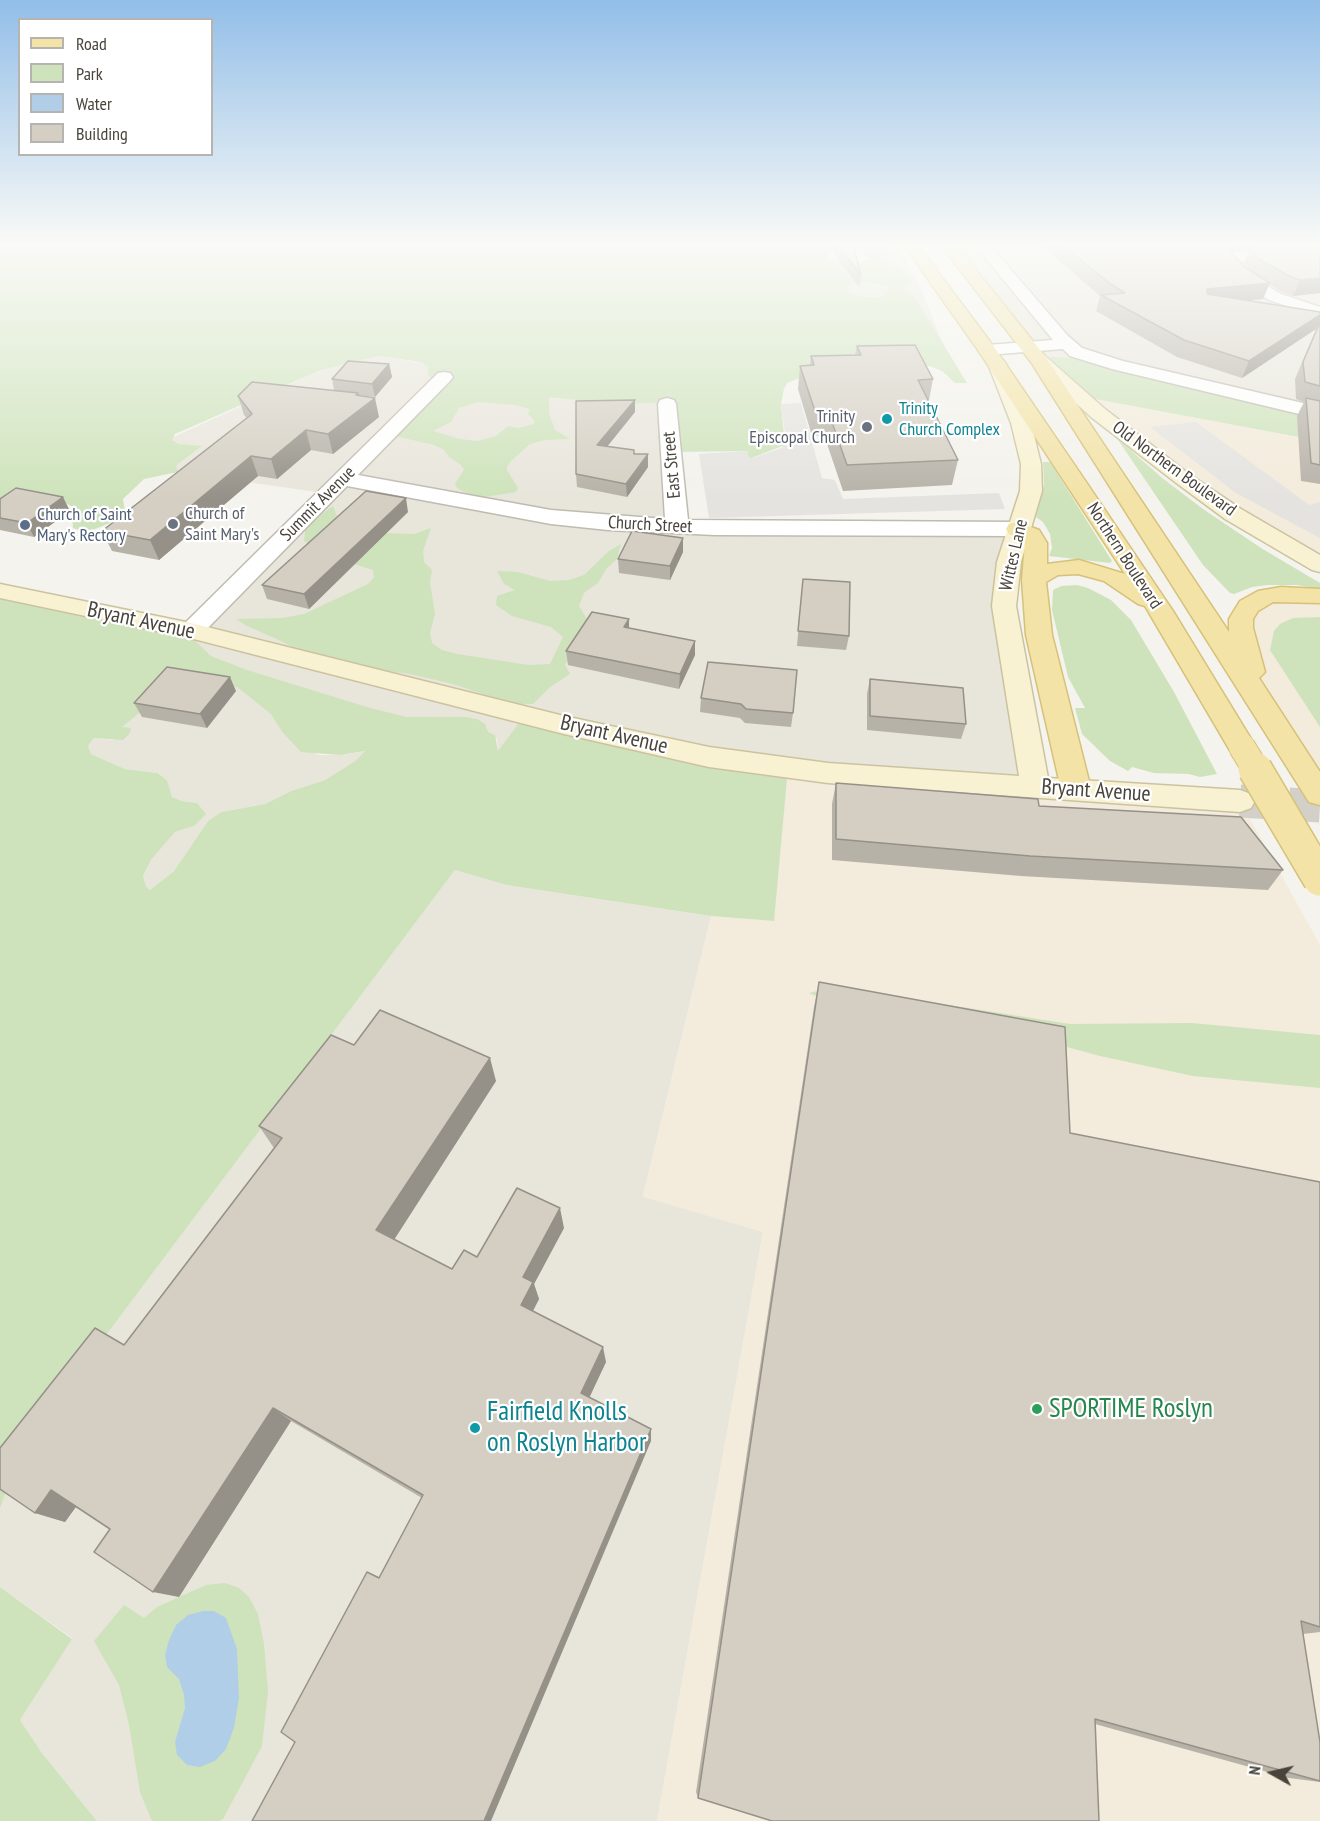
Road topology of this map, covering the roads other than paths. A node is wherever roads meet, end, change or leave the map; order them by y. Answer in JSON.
{"nodes":[{"id":1,"x":972,"y":329,"type":"edge"},
{"id":2,"x":1014,"y":329,"type":"edge"},
{"id":3,"x":1053,"y":329,"type":"edge"},
{"id":4,"x":1066,"y":344,"type":"junction"},
{"id":5,"x":1033,"y":353,"type":"junction"},
{"id":6,"x":992,"y":357,"type":"junction"},
{"id":7,"x":444,"y":377,"type":"dead end"},
{"id":8,"x":667,"y":404,"type":"dead end"},
{"id":9,"x":387,"y":407,"type":"dead end"},
{"id":10,"x":411,"y":410,"type":"junction"},
{"id":11,"x":1320,"y":413,"type":"edge"},
{"id":12,"x":343,"y":479,"type":"junction"},
{"id":13,"x":676,"y":526,"type":"junction"},
{"id":14,"x":961,"y":529,"type":"junction"},
{"id":15,"x":1017,"y":529,"type":"junction"},
{"id":16,"x":1009,"y":562,"type":"junction"},
{"id":17,"x":1320,"y":566,"type":"edge"},
{"id":18,"x":1034,"y":579,"type":"junction"},
{"id":19,"x":0,"y":591,"type":"edge"},
{"id":20,"x":1320,"y":596,"type":"edge"},
{"id":21,"x":1161,"y":611,"type":"junction"},
{"id":22,"x":191,"y":631,"type":"junction"},
{"id":23,"x":1289,"y":746,"type":"junction"},
{"id":24,"x":1035,"y":786,"type":"junction"},
{"id":25,"x":1076,"y":789,"type":"junction"},
{"id":26,"x":1320,"y":795,"type":"edge"},
{"id":27,"x":1240,"y":801,"type":"tunnel mouth"},
{"id":28,"x":1320,"y":879,"type":"edge"}],
"edges":[{"from":1,"to":6,"type":"main road","name":"Northern Boulevard"},
{"from":2,"to":5,"type":"main road","name":"Northern Boulevard"},
{"from":3,"to":4,"type":"street"},
{"from":4,"to":5,"type":"street"},
{"from":4,"to":11,"type":"street"},
{"from":5,"to":6,"type":"street"},
{"from":5,"to":17,"type":"main road","name":"Old Northern Boulevard"},
{"from":5,"to":23,"type":"main road","name":"Northern Boulevard"},
{"from":6,"to":15,"type":"main road","name":"Wittes Lane"},
{"from":6,"to":21,"type":"main road","name":"Northern Boulevard"},
{"from":7,"to":10,"type":"street","name":"Summit Avenue"},
{"from":8,"to":13,"type":"street","name":"East Street"},
{"from":9,"to":10,"type":"street"},
{"from":10,"to":12,"type":"street","name":"Summit Avenue"},
{"from":12,"to":13,"type":"street","name":"Church Street"},
{"from":12,"to":22,"type":"street","name":"Summit Avenue"},
{"from":13,"to":14,"type":"street","name":"Church Street"},
{"from":14,"to":15,"type":"street","name":"Church Street"},
{"from":14,"to":16,"type":"street","name":"Church Street"},
{"from":15,"to":16,"type":"main road","name":"Wittes Lane"},
{"from":15,"to":18,"type":"main road"},
{"from":16,"to":24,"type":"main road","name":"Wittes Lane"},
{"from":18,"to":21,"type":"main road"},
{"from":18,"to":25,"type":"main road"},
{"from":19,"to":22,"type":"main road","name":"Bryant Avenue"},
{"from":20,"to":23,"type":"main road"},
{"from":21,"to":28,"type":"main road","name":"Northern Boulevard","bridge":true},
{"from":22,"to":24,"type":"main road","name":"Bryant Avenue"},
{"from":23,"to":26,"type":"main road","name":"Northern Boulevard"},
{"from":24,"to":25,"type":"main road","name":"Bryant Avenue"},
{"from":25,"to":27,"type":"main road","name":"Bryant Avenue"}]}
